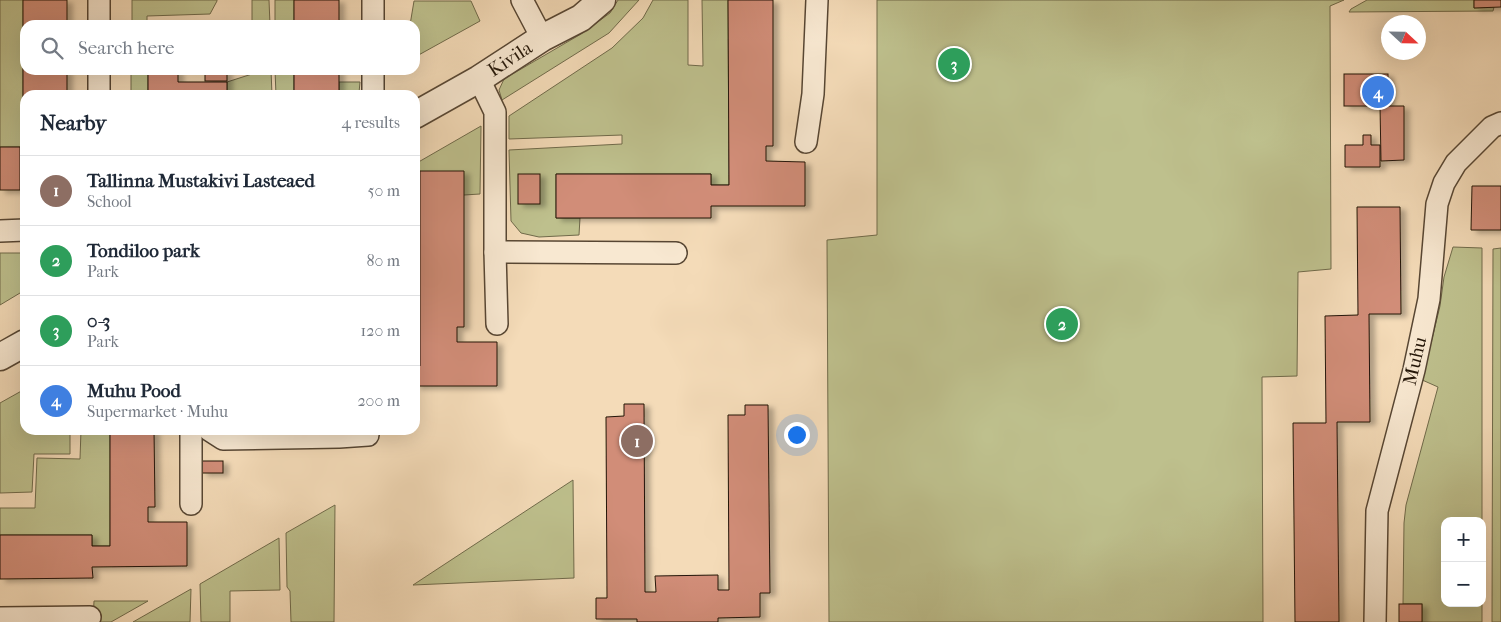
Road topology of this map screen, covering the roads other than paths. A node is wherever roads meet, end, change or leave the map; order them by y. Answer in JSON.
{"nodes":[{"id":1,"x":100,"y":0,"type":"edge"},
{"id":2,"x":372,"y":0,"type":"edge"},
{"id":3,"x":522,"y":0,"type":"edge"},
{"id":4,"x":602,"y":0,"type":"edge"},
{"id":5,"x":817,"y":0,"type":"edge"},
{"id":6,"x":99,"y":20,"type":"edge"},
{"id":7,"x":373,"y":20,"type":"edge"},
{"id":8,"x":542,"y":38,"type":"junction"},
{"id":9,"x":99,"y":75,"type":"edge"},
{"id":10,"x":373,"y":75,"type":"edge"},
{"id":11,"x":479,"y":79,"type":"junction"},
{"id":12,"x":99,"y":90,"type":"edge"},
{"id":13,"x":373,"y":90,"type":"edge"},
{"id":14,"x":420,"y":112,"type":"edge"},
{"id":15,"x":1501,"y":123,"type":"edge"},
{"id":16,"x":806,"y":142,"type":"dead end"},
{"id":17,"x":20,"y":230,"type":"edge"},
{"id":18,"x":0,"y":231,"type":"edge"},
{"id":19,"x":495,"y":252,"type":"junction"},
{"id":20,"x":676,"y":253,"type":"dead end"},
{"id":21,"x":497,"y":324,"type":"dead end"},
{"id":22,"x":20,"y":346,"type":"edge"},
{"id":23,"x":0,"y":357,"type":"edge"},
{"id":24,"x":191,"y":435,"type":"edge"},
{"id":25,"x":217,"y":435,"type":"edge"},
{"id":26,"x":368,"y":435,"type":"dead end"},
{"id":27,"x":191,"y":504,"type":"dead end"},
{"id":28,"x":90,"y":617,"type":"dead end"},
{"id":29,"x":0,"y":618,"type":"edge"},
{"id":30,"x":1375,"y":622,"type":"edge"}],
"edges":[{"from":1,"to":6,"type":"street"},
{"from":2,"to":7,"type":"street"},
{"from":3,"to":8,"type":"street"},
{"from":4,"to":8,"type":"street","name":"Kivila"},
{"from":5,"to":16,"type":"street"},
{"from":8,"to":11,"type":"street","name":"Kivila"},
{"from":9,"to":12,"type":"street"},
{"from":10,"to":13,"type":"street"},
{"from":11,"to":14,"type":"street","name":"Kivila"},
{"from":11,"to":19,"type":"street"},
{"from":15,"to":30,"type":"street","name":"Muhu"},
{"from":17,"to":18,"type":"street"},
{"from":19,"to":20,"type":"street"},
{"from":19,"to":21,"type":"street"},
{"from":22,"to":23,"type":"street"},
{"from":24,"to":27,"type":"street"},
{"from":25,"to":26,"type":"street"},
{"from":28,"to":29,"type":"street"}]}
